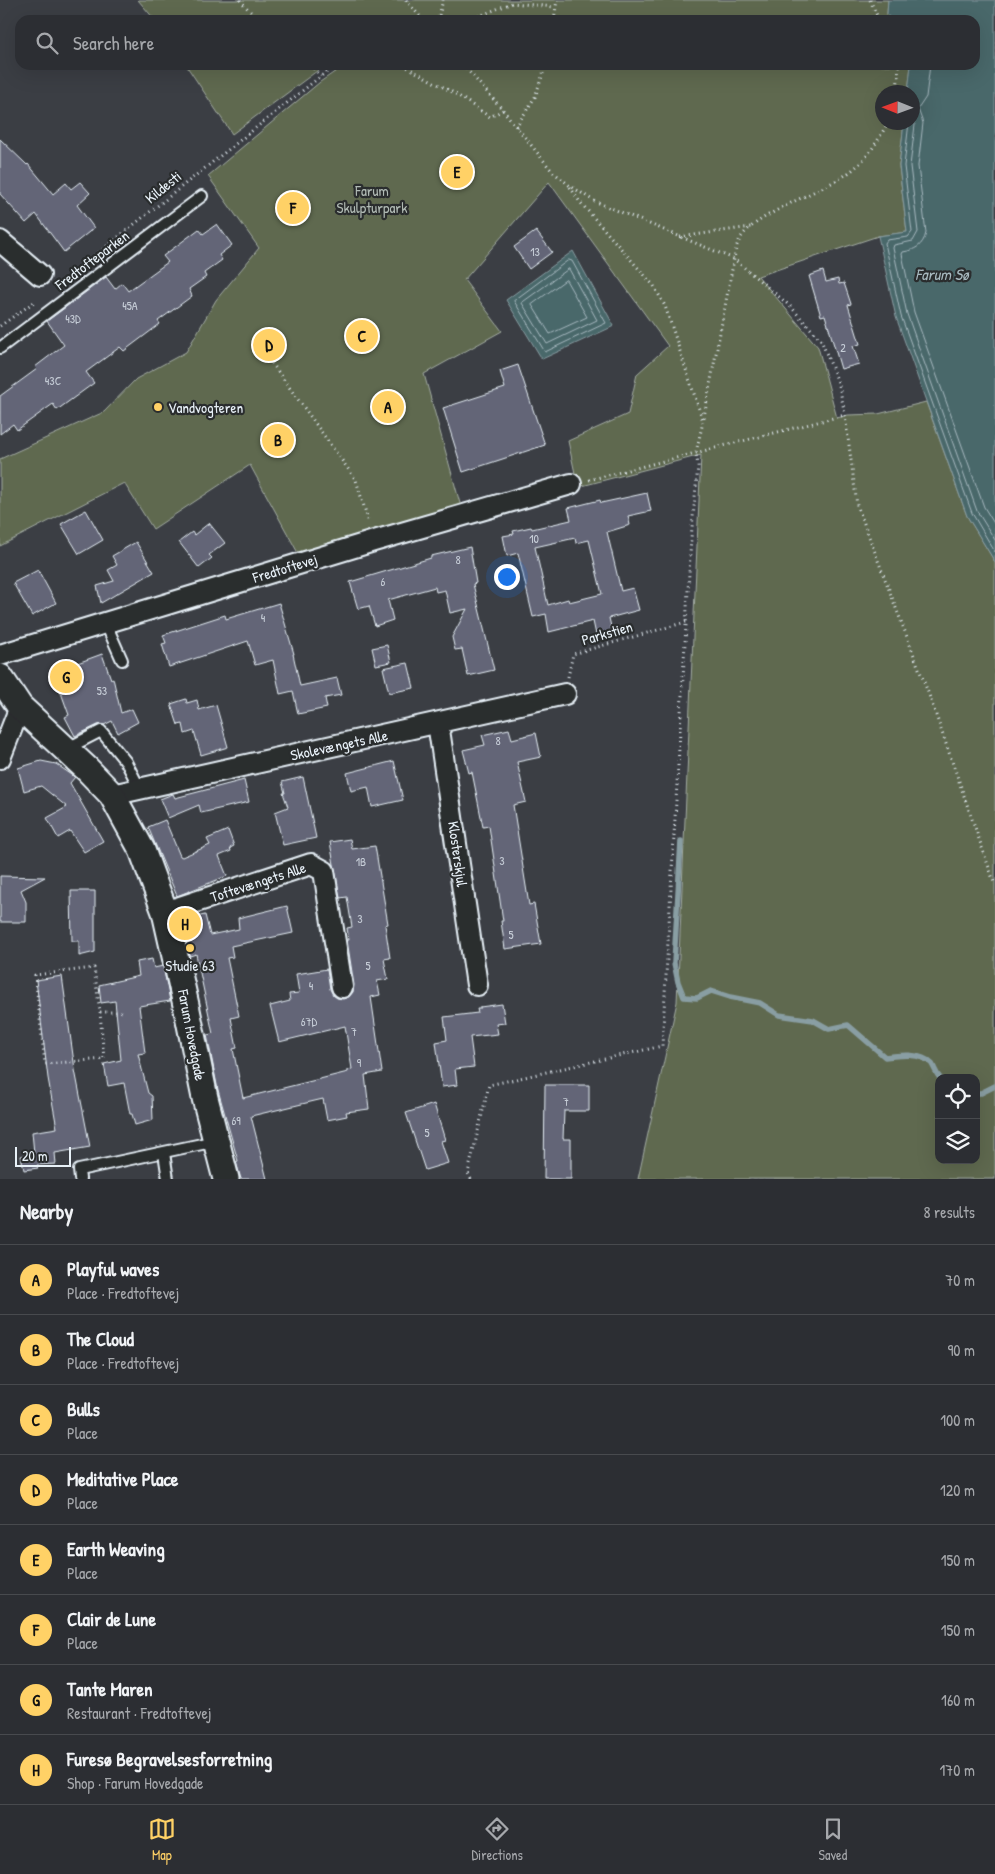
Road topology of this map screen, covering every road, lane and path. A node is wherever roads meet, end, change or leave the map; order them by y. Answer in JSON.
{"nodes":[{"id":1,"x":240,"y":0,"type":"edge"},
{"id":2,"x":406,"y":0,"type":"edge"},
{"id":3,"x":443,"y":0,"type":"edge"},
{"id":4,"x":557,"y":0,"type":"edge"},
{"id":5,"x":870,"y":0,"type":"edge"},
{"id":6,"x":511,"y":2,"type":"edge"},
{"id":7,"x":556,"y":7,"type":"junction"},
{"id":8,"x":254,"y":15,"type":"edge"},
{"id":9,"x":419,"y":15,"type":"edge"},
{"id":10,"x":439,"y":15,"type":"edge"},
{"id":11,"x":481,"y":15,"type":"edge"},
{"id":12,"x":555,"y":15,"type":"edge"},
{"id":13,"x":877,"y":15,"type":"edge"},
{"id":14,"x":315,"y":70,"type":"edge"},
{"id":15,"x":330,"y":70,"type":"edge"},
{"id":16,"x":413,"y":70,"type":"edge"},
{"id":17,"x":467,"y":70,"type":"edge"},
{"id":18,"x":544,"y":70,"type":"edge"},
{"id":19,"x":899,"y":70,"type":"edge"},
{"id":20,"x":321,"y":76,"type":"junction"},
{"id":21,"x":897,"y":85,"type":"edge"},
{"id":22,"x":503,"y":110,"type":"junction"},
{"id":23,"x":516,"y":127,"type":"junction"},
{"id":24,"x":884,"y":130,"type":"edge"},
{"id":25,"x":569,"y":185,"type":"junction"},
{"id":26,"x":202,"y":196,"type":"dead end"},
{"id":27,"x":751,"y":227,"type":"junction"},
{"id":28,"x":680,"y":237,"type":"junction"},
{"id":29,"x":0,"y":241,"type":"edge"},
{"id":30,"x":734,"y":259,"type":"junction"},
{"id":31,"x":79,"y":268,"type":"dead end"},
{"id":32,"x":40,"y":274,"type":"dead end"},
{"id":33,"x":40,"y":298,"type":"dead end"},
{"id":34,"x":0,"y":326,"type":"edge"},
{"id":35,"x":0,"y":348,"type":"edge"},
{"id":36,"x":266,"y":355,"type":"dead end"},
{"id":37,"x":845,"y":415,"type":"junction"},
{"id":38,"x":703,"y":422,"type":"junction"},
{"id":39,"x":696,"y":452,"type":"junction"},
{"id":40,"x":571,"y":484,"type":"joint"},
{"id":41,"x":374,"y":540,"type":"junction"},
{"id":42,"x":686,"y":622,"type":"junction"},
{"id":43,"x":106,"y":624,"type":"junction"},
{"id":44,"x":0,"y":655,"type":"edge"},
{"id":45,"x":122,"y":660,"type":"dead end"},
{"id":46,"x":0,"y":677,"type":"edge"},
{"id":47,"x":565,"y":694,"type":"joint"},
{"id":48,"x":20,"y":707,"type":"junction"},
{"id":49,"x":438,"y":723,"type":"junction"},
{"id":50,"x":64,"y":750,"type":"junction"},
{"id":51,"x":0,"y":758,"type":"edge"},
{"id":52,"x":140,"y":789,"type":"junction"},
{"id":53,"x":112,"y":795,"type":"junction"},
{"id":54,"x":995,"y":885,"type":"edge"},
{"id":55,"x":165,"y":912,"type":"junction"},
{"id":56,"x":477,"y":986,"type":"dead end"},
{"id":57,"x":342,"y":987,"type":"dead end"},
{"id":58,"x":100,"y":1012,"type":"junction"},
{"id":59,"x":123,"y":1012,"type":"dead end"},
{"id":60,"x":216,"y":1141,"type":"junction"},
{"id":61,"x":164,"y":1153,"type":"junction"},
{"id":62,"x":80,"y":1179,"type":"edge"},
{"id":63,"x":168,"y":1179,"type":"edge"},
{"id":64,"x":226,"y":1179,"type":"edge"},
{"id":65,"x":472,"y":1179,"type":"edge"}],
"edges":[{"from":1,"to":8,"type":"path"},
{"from":2,"to":9,"type":"path"},
{"from":3,"to":10,"type":"path"},
{"from":4,"to":7,"type":"path"},
{"from":5,"to":13,"type":"path"},
{"from":6,"to":7,"type":"path"},
{"from":6,"to":11,"type":"path"},
{"from":7,"to":12,"type":"path"},
{"from":14,"to":20,"type":"path"},
{"from":15,"to":20,"type":"path","name":"Kildesti"},
{"from":16,"to":22,"type":"path"},
{"from":17,"to":22,"type":"path"},
{"from":18,"to":23,"type":"path"},
{"from":19,"to":21,"type":"path"},
{"from":20,"to":31,"type":"path","name":"Kildesti"},
{"from":22,"to":23,"type":"path"},
{"from":23,"to":25,"type":"path"},
{"from":24,"to":27,"type":"path"},
{"from":25,"to":28,"type":"path"},
{"from":25,"to":38,"type":"path"},
{"from":26,"to":35,"type":"lane","name":"Fredtofteparken"},
{"from":27,"to":28,"type":"path"},
{"from":27,"to":30,"type":"path"},
{"from":28,"to":30,"type":"path"},
{"from":29,"to":32,"type":"street"},
{"from":30,"to":37,"type":"path"},
{"from":30,"to":38,"type":"path"},
{"from":33,"to":34,"type":"path"},
{"from":36,"to":41,"type":"path"},
{"from":37,"to":39,"type":"path"},
{"from":37,"to":54,"type":"path"},
{"from":38,"to":39,"type":"path"},
{"from":39,"to":40,"type":"path"},
{"from":39,"to":42,"type":"path"},
{"from":40,"to":41,"type":"street","name":"Fredtoftevej"},
{"from":41,"to":43,"type":"street","name":"Fredtoftevej"},
{"from":42,"to":47,"type":"path","name":"Parkstien"},
{"from":42,"to":65,"type":"path"},
{"from":43,"to":44,"type":"street","name":"Fredtoftevej"},
{"from":43,"to":45,"type":"lane"},
{"from":46,"to":48,"type":"street","name":"Farum Hovedgade"},
{"from":47,"to":49,"type":"street","name":"Skolevængets Alle"},
{"from":48,"to":50,"type":"street","name":"Farum Hovedgade"},
{"from":48,"to":51,"type":"street"},
{"from":49,"to":52,"type":"street","name":"Skolevængets Alle"},
{"from":49,"to":56,"type":"street","name":"Klosterskjul"},
{"from":50,"to":52,"type":"lane"},
{"from":50,"to":53,"type":"street","name":"Farum Hovedgade"},
{"from":52,"to":53,"type":"street","name":"Skolevængets Alle"},
{"from":53,"to":55,"type":"street","name":"Farum Hovedgade"},
{"from":55,"to":57,"type":"street","name":"Toftevængets Alle"},
{"from":55,"to":60,"type":"street","name":"Farum Hovedgade"},
{"from":58,"to":58,"type":"path"},
{"from":58,"to":59,"type":"path"},
{"from":60,"to":61,"type":"lane"},
{"from":60,"to":64,"type":"street","name":"Farum Hovedgade"},
{"from":61,"to":62,"type":"lane"},
{"from":61,"to":63,"type":"lane"}]}
